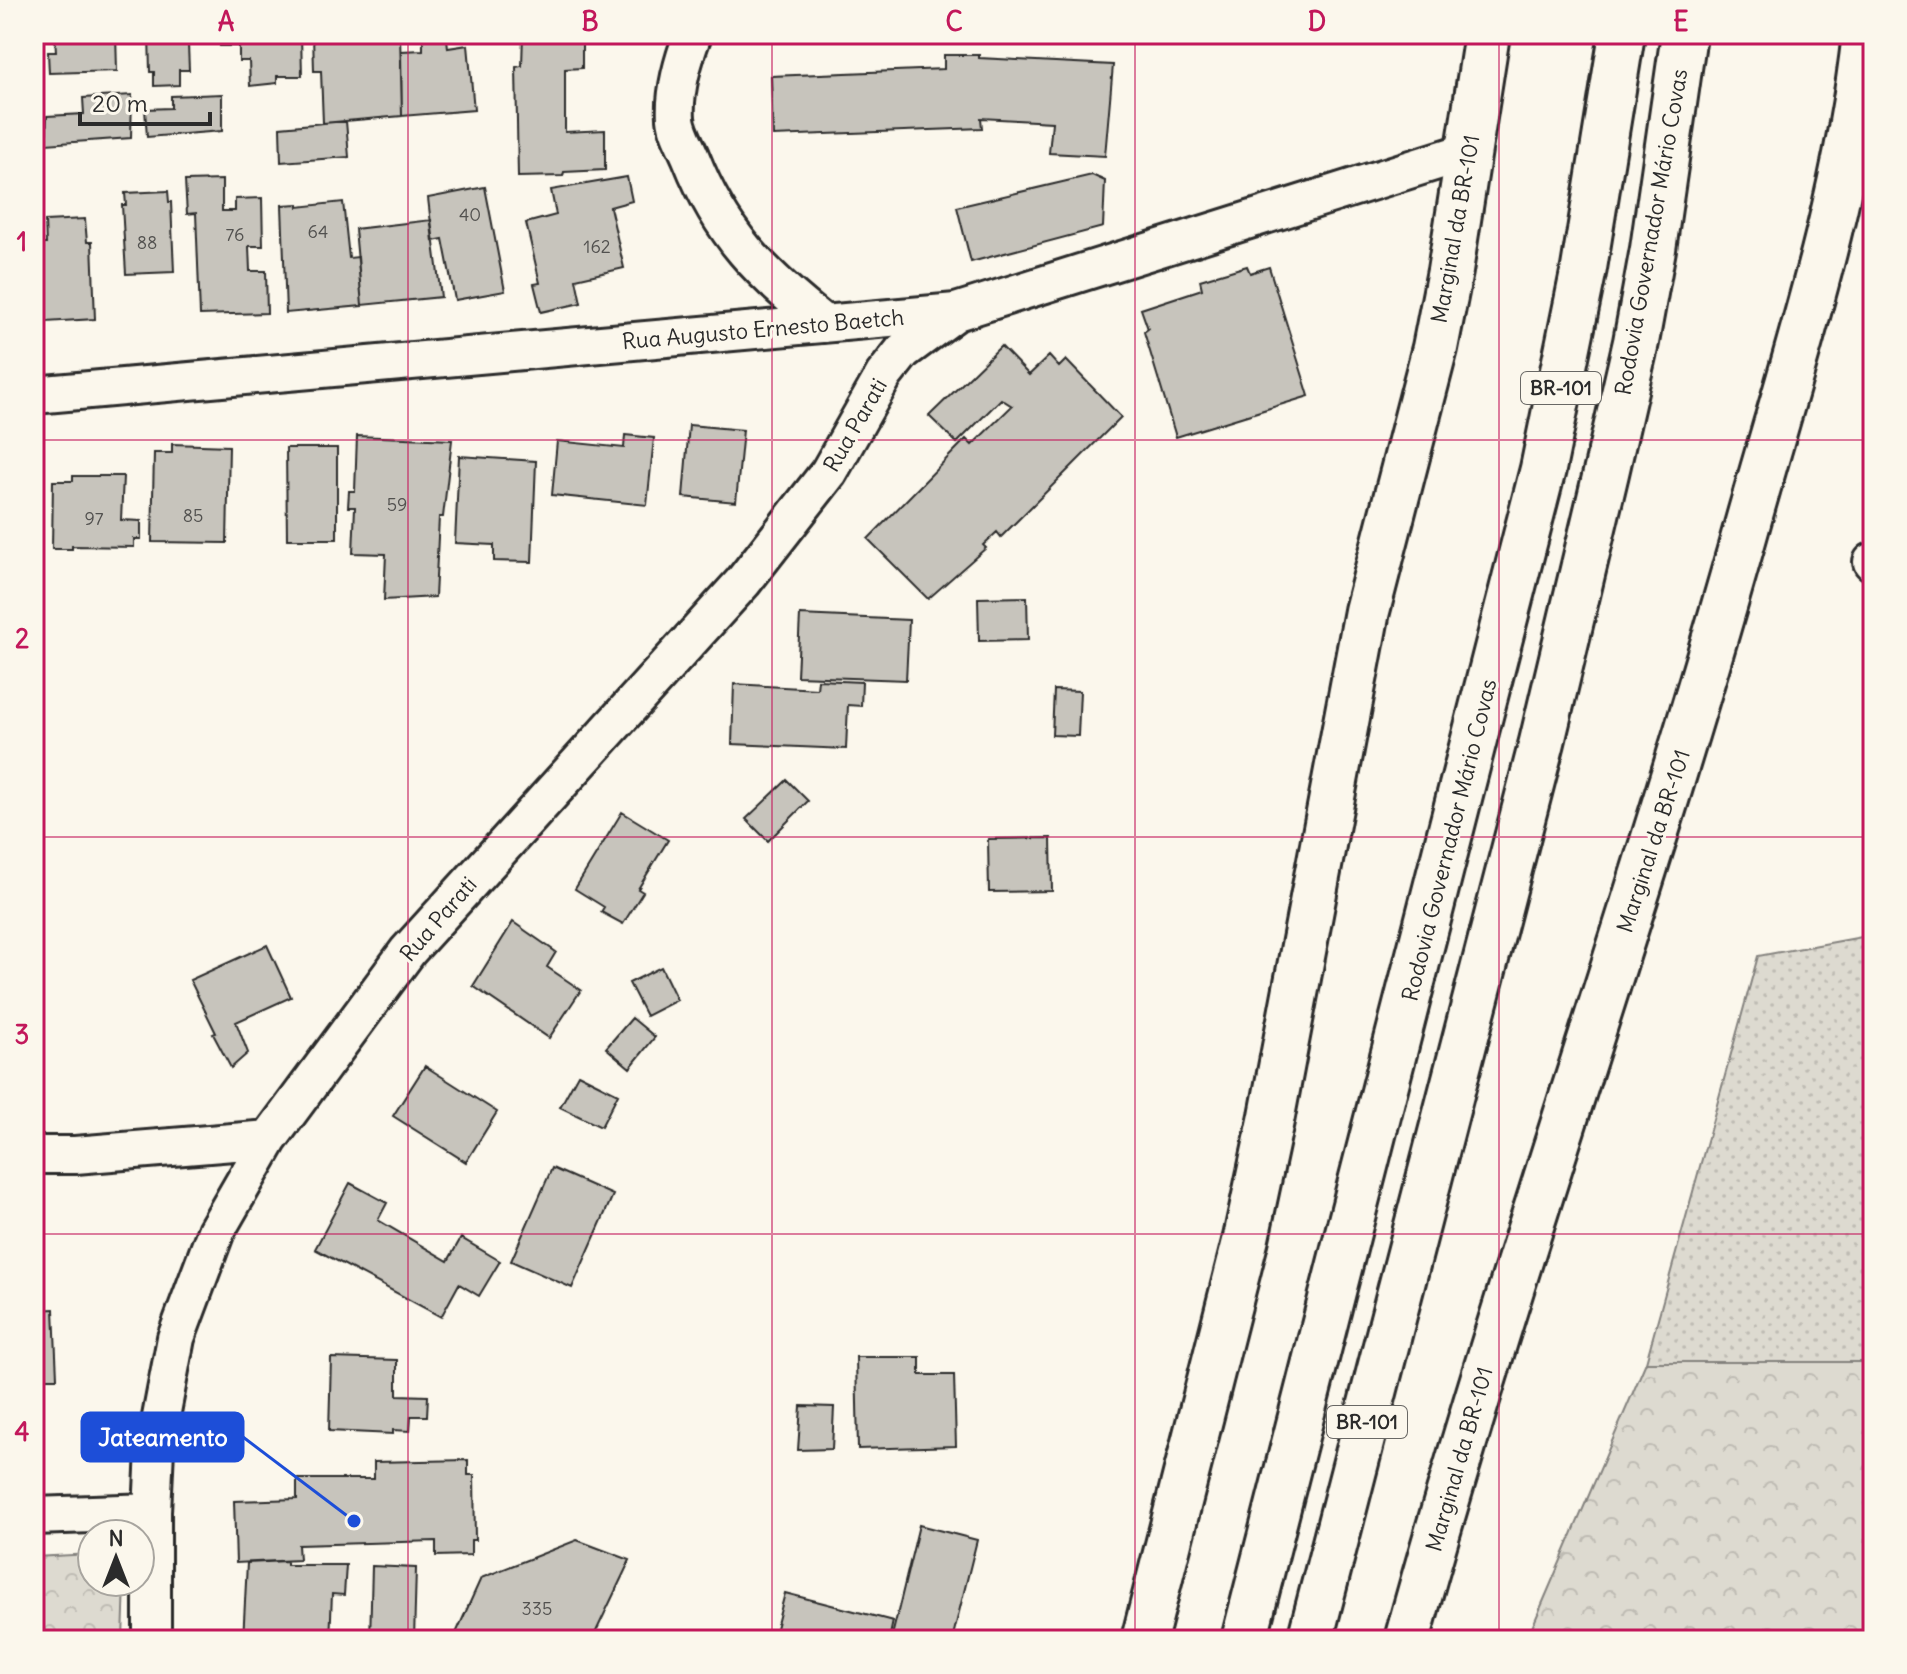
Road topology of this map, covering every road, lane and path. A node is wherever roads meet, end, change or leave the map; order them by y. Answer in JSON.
{"nodes":[{"id":1,"x":693,"y":34,"type":"edge"},
{"id":2,"x":1487,"y":34,"type":"edge"},
{"id":3,"x":1865,"y":34,"type":"edge"},
{"id":4,"x":1621,"y":43,"type":"edge"},
{"id":5,"x":1682,"y":49,"type":"edge"},
{"id":6,"x":1469,"y":151,"type":"junction"},
{"id":7,"x":956,"y":312,"type":"junction"},
{"id":8,"x":824,"y":324,"type":"junction"},
{"id":9,"x":34,"y":395,"type":"edge"},
{"id":10,"x":269,"y":1139,"type":"junction"},
{"id":11,"x":34,"y":1155,"type":"edge"},
{"id":12,"x":152,"y":1512,"type":"junction"},
{"id":13,"x":34,"y":1516,"type":"edge"},
{"id":14,"x":152,"y":1640,"type":"edge"},
{"id":15,"x":1144,"y":1640,"type":"edge"},
{"id":16,"x":1244,"y":1640,"type":"edge"},
{"id":17,"x":1310,"y":1640,"type":"edge"},
{"id":18,"x":1407,"y":1640,"type":"edge"}],
"edges":[{"from":1,"to":8,"type":"street"},
{"from":2,"to":6,"type":"main road","name":"Marginal da BR-101"},
{"from":3,"to":18,"type":"main road","name":"Marginal da BR-101"},
{"from":4,"to":16,"type":"main road","name":"Rodovia Governador Mário Covas","number":"BR-101"},
{"from":5,"to":17,"type":"main road","name":"Rodovia Governador Mário Covas","number":"BR-101"},
{"from":6,"to":7,"type":"street","name":"Rua Augusto Ernesto Baetch"},
{"from":6,"to":15,"type":"main road","name":"Marginal da BR-101"},
{"from":7,"to":8,"type":"street","name":"Rua Augusto Ernesto Baetch"},
{"from":7,"to":10,"type":"street","name":"Rua Parati"},
{"from":8,"to":9,"type":"street","name":"Rua Augusto Ernesto Baetch"},
{"from":10,"to":11,"type":"street"},
{"from":10,"to":12,"type":"street","name":"Rua Parati"},
{"from":12,"to":13,"type":"street"},
{"from":12,"to":14,"type":"street","name":"Rua Parati"}]}
